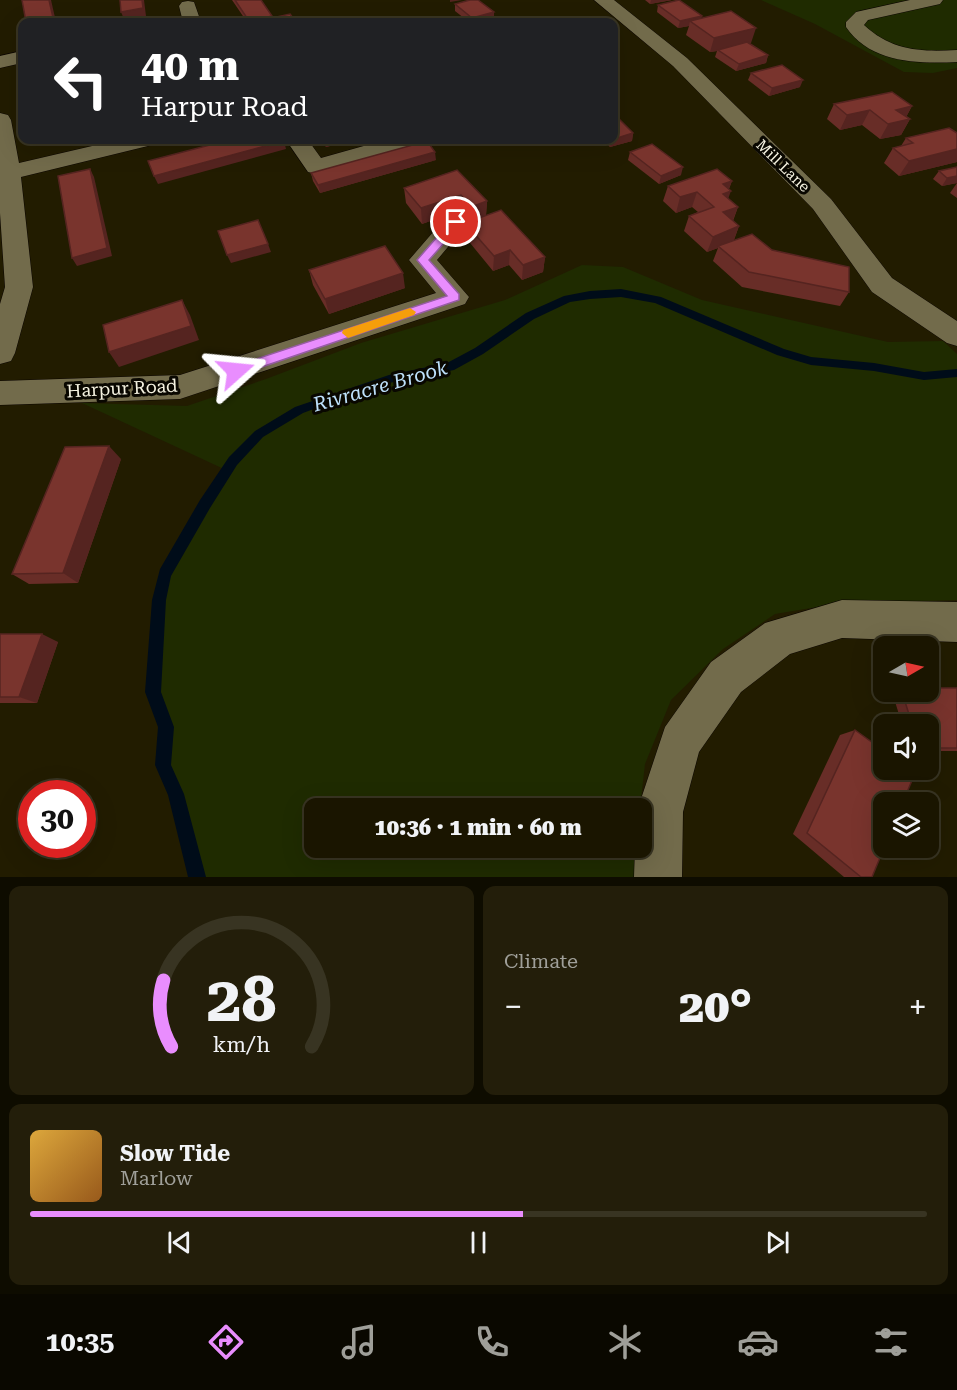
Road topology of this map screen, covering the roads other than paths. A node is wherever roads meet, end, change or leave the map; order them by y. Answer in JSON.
{"nodes":[{"id":1,"x":603,"y":0,"type":"edge"},
{"id":2,"x":934,"y":0,"type":"edge"},
{"id":3,"x":957,"y":56,"type":"edge"},
{"id":4,"x":18,"y":58,"type":"edge"},
{"id":5,"x":0,"y":62,"type":"edge"},
{"id":6,"x":0,"y":120,"type":"edge"},
{"id":7,"x":128,"y":144,"type":"edge"},
{"id":8,"x":300,"y":144,"type":"edge"},
{"id":9,"x":394,"y":144,"type":"edge"},
{"id":10,"x":9,"y":173,"type":"junction"},
{"id":11,"x":456,"y":222,"type":"dead end"},
{"id":12,"x":957,"y":335,"type":"edge"},
{"id":13,"x":0,"y":353,"type":"edge"},
{"id":14,"x":0,"y":393,"type":"edge"},
{"id":15,"x":957,"y":622,"type":"edge"},
{"id":16,"x":658,"y":877,"type":"edge"}],
"edges":[{"from":1,"to":12,"type":"street","name":"Mill Lane"},
{"from":2,"to":3,"type":"street"},
{"from":4,"to":5,"type":"street"},
{"from":6,"to":10,"type":"street"},
{"from":7,"to":10,"type":"street"},
{"from":8,"to":9,"type":"street"},
{"from":10,"to":13,"type":"street"},
{"from":11,"to":14,"type":"street","name":"Harpur Road"},
{"from":15,"to":16,"type":"street"}]}
